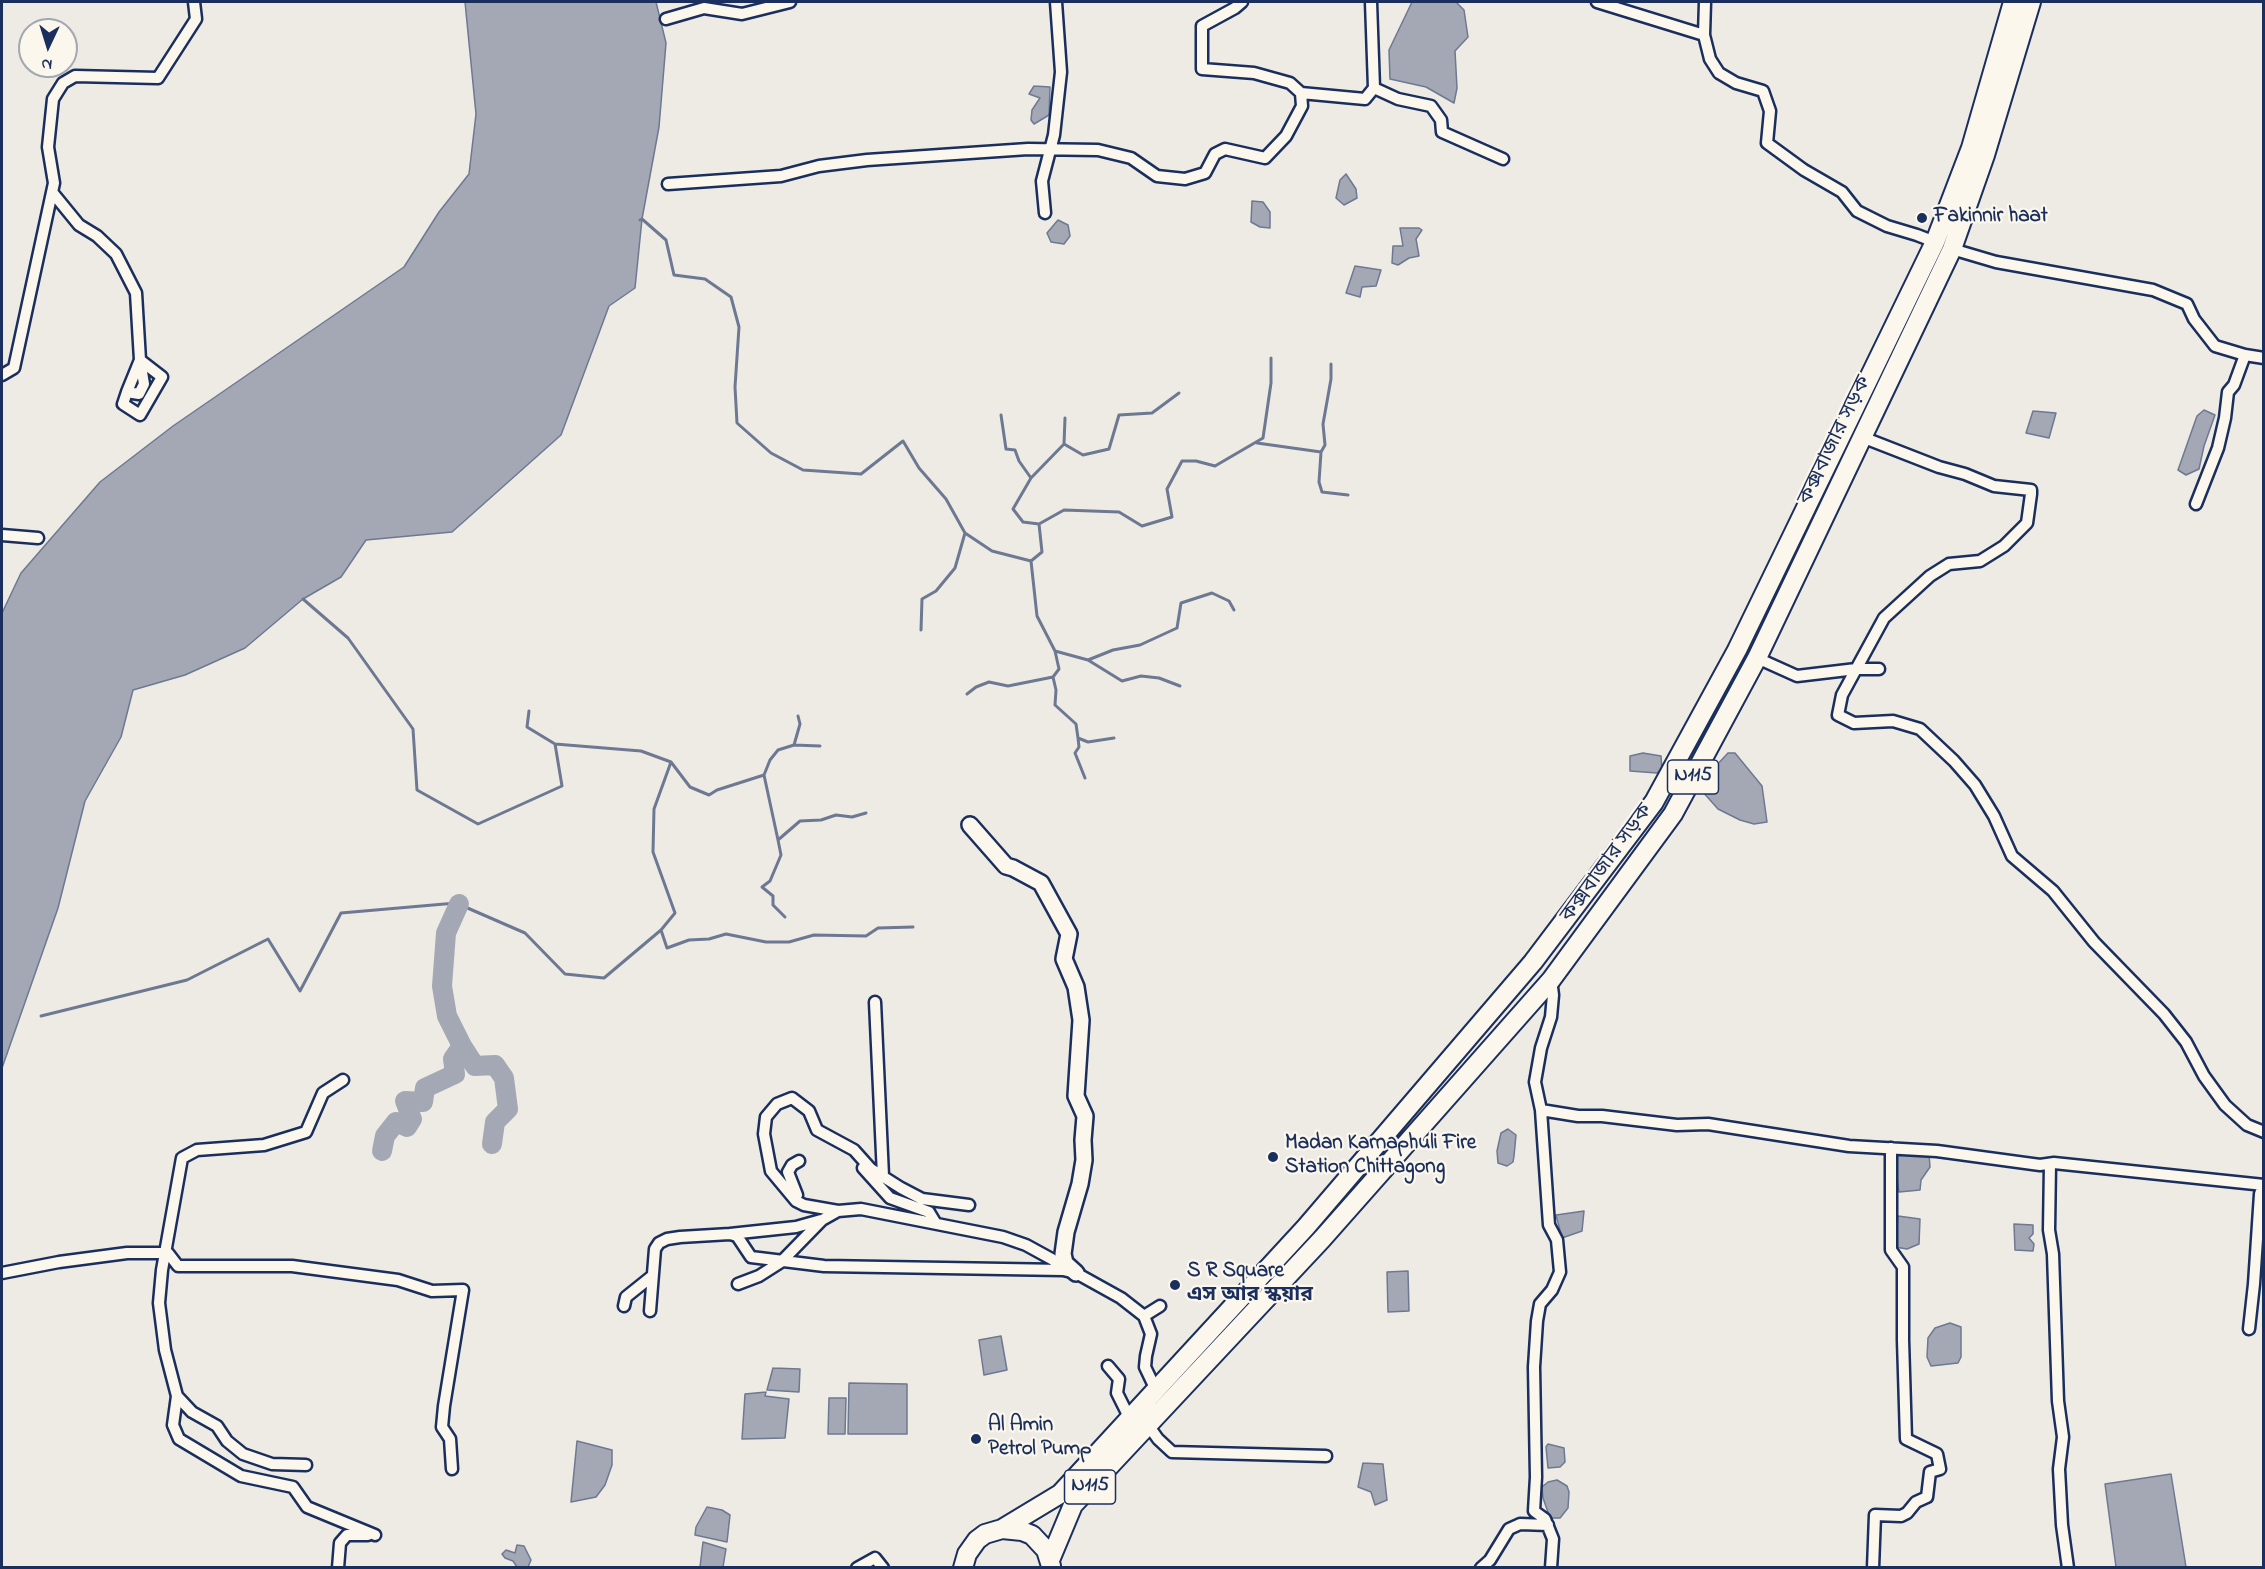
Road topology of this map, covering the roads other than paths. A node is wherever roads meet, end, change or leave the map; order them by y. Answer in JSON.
{"nodes":[{"id":1,"x":194,"y":2,"type":"edge"},
{"id":2,"x":790,"y":2,"type":"edge"},
{"id":3,"x":1056,"y":2,"type":"edge"},
{"id":4,"x":1242,"y":2,"type":"edge"},
{"id":5,"x":1371,"y":2,"type":"edge"},
{"id":6,"x":1597,"y":2,"type":"edge"},
{"id":7,"x":1705,"y":2,"type":"edge"},
{"id":8,"x":2013,"y":2,"type":"edge"},
{"id":9,"x":2031,"y":2,"type":"edge"},
{"id":10,"x":666,"y":19,"type":"dead end"},
{"id":11,"x":1704,"y":34,"type":"junction"},
{"id":12,"x":1374,"y":88,"type":"junction"},
{"id":13,"x":1301,"y":93,"type":"junction"},
{"id":14,"x":1051,"y":149,"type":"junction"},
{"id":15,"x":1503,"y":159,"type":"dead end"},
{"id":16,"x":668,"y":184,"type":"dead end"},
{"id":17,"x":52,"y":192,"type":"junction"},
{"id":18,"x":1046,"y":213,"type":"dead end"},
{"id":19,"x":1943,"y":245,"type":"junction"},
{"id":20,"x":2245,"y":355,"type":"junction"},
{"id":21,"x":2264,"y":358,"type":"edge"},
{"id":22,"x":140,"y":360,"type":"junction"},
{"id":23,"x":2,"y":375,"type":"edge"},
{"id":24,"x":1862,"y":437,"type":"junction"},
{"id":25,"x":2196,"y":504,"type":"dead end"},
{"id":26,"x":2,"y":535,"type":"edge"},
{"id":27,"x":38,"y":538,"type":"dead end"},
{"id":28,"x":1756,"y":658,"type":"junction"},
{"id":29,"x":1856,"y":669,"type":"junction"},
{"id":30,"x":1879,"y":669,"type":"dead end"},
{"id":31,"x":970,"y":825,"type":"dead end"},
{"id":32,"x":1551,"y":980,"type":"junction"},
{"id":33,"x":875,"y":1002,"type":"dead end"},
{"id":34,"x":343,"y":1080,"type":"dead end"},
{"id":35,"x":1541,"y":1110,"type":"junction"},
{"id":36,"x":2264,"y":1132,"type":"edge"},
{"id":37,"x":825,"y":1135,"type":"junction"},
{"id":38,"x":1891,"y":1148,"type":"junction"},
{"id":39,"x":799,"y":1161,"type":"dead end"},
{"id":40,"x":2050,"y":1164,"type":"junction"},
{"id":41,"x":883,"y":1176,"type":"junction"},
{"id":42,"x":2263,"y":1185,"type":"edge"},
{"id":43,"x":801,"y":1203,"type":"junction"},
{"id":44,"x":969,"y":1205,"type":"dead end"},
{"id":45,"x":838,"y":1211,"type":"junction"},
{"id":46,"x":822,"y":1220,"type":"junction"},
{"id":47,"x":935,"y":1222,"type":"junction"},
{"id":48,"x":730,"y":1234,"type":"junction"},
{"id":49,"x":164,"y":1253,"type":"junction"},
{"id":50,"x":781,"y":1262,"type":"junction"},
{"id":51,"x":1076,"y":1273,"type":"junction"},
{"id":52,"x":2,"y":1274,"type":"edge"},
{"id":53,"x":651,"y":1277,"type":"junction"},
{"id":54,"x":738,"y":1284,"type":"dead end"},
{"id":55,"x":624,"y":1306,"type":"dead end"},
{"id":56,"x":1160,"y":1306,"type":"dead end"},
{"id":57,"x":650,"y":1311,"type":"dead end"},
{"id":58,"x":1144,"y":1316,"type":"junction"},
{"id":59,"x":2249,"y":1329,"type":"dead end"},
{"id":60,"x":1108,"y":1366,"type":"dead end"},
{"id":61,"x":1156,"y":1390,"type":"junction"},
{"id":62,"x":177,"y":1396,"type":"junction"},
{"id":63,"x":1139,"y":1422,"type":"junction"},
{"id":64,"x":1326,"y":1456,"type":"dead end"},
{"id":65,"x":306,"y":1465,"type":"dead end"},
{"id":66,"x":452,"y":1469,"type":"dead end"},
{"id":67,"x":1548,"y":1525,"type":"junction"},
{"id":68,"x":1002,"y":1528,"type":"junction"},
{"id":69,"x":965,"y":1561,"type":"edge"},
{"id":70,"x":1051,"y":1564,"type":"edge"},
{"id":71,"x":338,"y":1568,"type":"edge"},
{"id":72,"x":857,"y":1568,"type":"edge"},
{"id":73,"x":883,"y":1568,"type":"edge"},
{"id":74,"x":946,"y":1568,"type":"edge"},
{"id":75,"x":1481,"y":1568,"type":"edge"},
{"id":76,"x":1551,"y":1568,"type":"edge"},
{"id":77,"x":1873,"y":1568,"type":"edge"},
{"id":78,"x":2068,"y":1568,"type":"edge"}],
"edges":[{"from":1,"to":17,"type":"street"},
{"from":2,"to":10,"type":"street"},
{"from":3,"to":14,"type":"street"},
{"from":4,"to":13,"type":"street"},
{"from":5,"to":12,"type":"street"},
{"from":6,"to":11,"type":"street"},
{"from":7,"to":11,"type":"street"},
{"from":8,"to":19,"type":"highway","name":"কক্সবাজার সড়ক","number":"N115"},
{"from":9,"to":19,"type":"highway","name":"কক্সবাজার সড়ক","number":"N115"},
{"from":11,"to":19,"type":"street"},
{"from":12,"to":13,"type":"street"},
{"from":12,"to":15,"type":"street"},
{"from":13,"to":14,"type":"street"},
{"from":14,"to":16,"type":"street"},
{"from":14,"to":18,"type":"street"},
{"from":17,"to":22,"type":"street"},
{"from":17,"to":23,"type":"street"},
{"from":19,"to":20,"type":"street"},
{"from":19,"to":24,"type":"highway","name":"কক্সবাজার সড়ক","number":"N115"},
{"from":19,"to":61,"type":"highway","name":"কক্সবাজার সড়ক","number":"N115"},
{"from":20,"to":21,"type":"street"},
{"from":20,"to":25,"type":"street"},
{"from":22,"to":22,"type":"street"},
{"from":24,"to":28,"type":"highway","name":"কক্সবাজার সড়ক","number":"N115"},
{"from":24,"to":29,"type":"street"},
{"from":26,"to":27,"type":"street"},
{"from":28,"to":29,"type":"street"},
{"from":28,"to":32,"type":"highway","name":"কক্সবাজার সড়ক","number":"N115"},
{"from":29,"to":30,"type":"street"},
{"from":29,"to":36,"type":"street"},
{"from":31,"to":51,"type":"street"},
{"from":32,"to":35,"type":"street"},
{"from":32,"to":63,"type":"highway","name":"কক্সবাজার সড়ক","number":"N115"},
{"from":33,"to":41,"type":"street"},
{"from":34,"to":49,"type":"street"},
{"from":35,"to":38,"type":"street"},
{"from":35,"to":67,"type":"street"},
{"from":37,"to":41,"type":"street"},
{"from":37,"to":43,"type":"street"},
{"from":37,"to":47,"type":"street"},
{"from":38,"to":40,"type":"street"},
{"from":38,"to":77,"type":"street"},
{"from":39,"to":43,"type":"street"},
{"from":40,"to":42,"type":"street"},
{"from":40,"to":78,"type":"street"},
{"from":41,"to":44,"type":"street"},
{"from":42,"to":59,"type":"street"},
{"from":43,"to":45,"type":"street"},
{"from":45,"to":46,"type":"street"},
{"from":45,"to":47,"type":"street"},
{"from":46,"to":48,"type":"street"},
{"from":46,"to":50,"type":"street"},
{"from":47,"to":51,"type":"street"},
{"from":48,"to":50,"type":"street"},
{"from":48,"to":53,"type":"street"},
{"from":49,"to":52,"type":"street"},
{"from":49,"to":62,"type":"street"},
{"from":49,"to":66,"type":"street"},
{"from":50,"to":51,"type":"street"},
{"from":50,"to":54,"type":"street"},
{"from":51,"to":58,"type":"street"},
{"from":53,"to":55,"type":"street"},
{"from":53,"to":57,"type":"street"},
{"from":56,"to":58,"type":"street"},
{"from":58,"to":61,"type":"street"},
{"from":60,"to":63,"type":"street"},
{"from":61,"to":63,"type":"highway","name":"কক্সবাজার সড়ক","number":"N115"},
{"from":62,"to":65,"type":"street"},
{"from":62,"to":71,"type":"street"},
{"from":63,"to":64,"type":"street"},
{"from":63,"to":68,"type":"highway","name":"কক্সবাজার সড়ক","number":"N115"},
{"from":63,"to":70,"type":"highway","name":"কক্সবাজার সড়ক","number":"N115"},
{"from":67,"to":75,"type":"street"},
{"from":67,"to":76,"type":"street"},
{"from":68,"to":69,"type":"highway","name":"কক্সবাজার সড়ক"},
{"from":68,"to":70,"type":"highway"},
{"from":69,"to":74,"type":"highway","name":"কক্সবাজার সড়ক"},
{"from":72,"to":73,"type":"street"}]}
